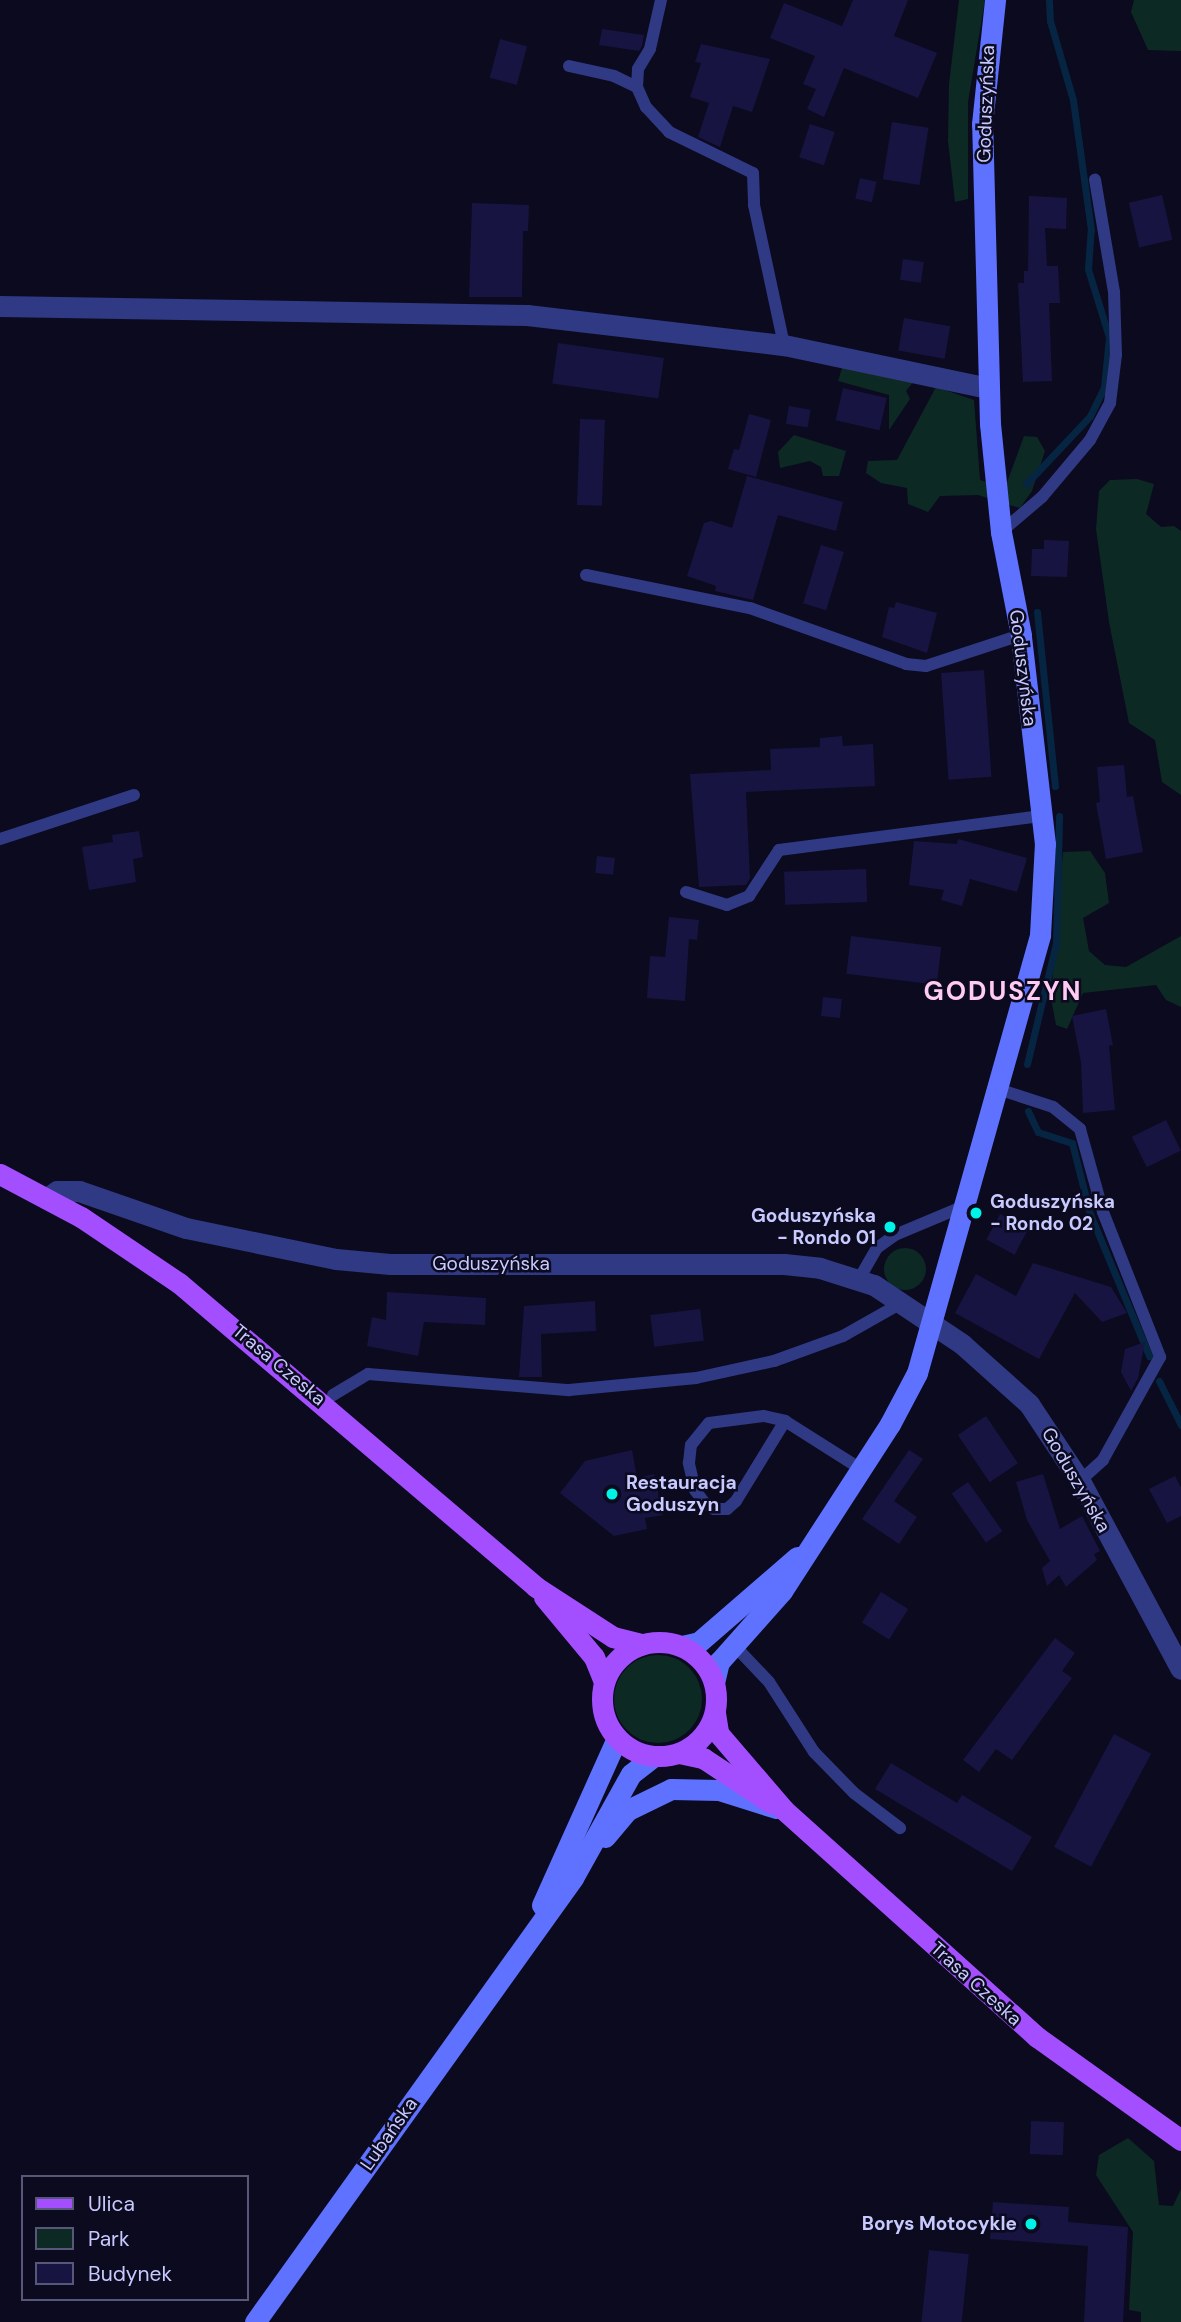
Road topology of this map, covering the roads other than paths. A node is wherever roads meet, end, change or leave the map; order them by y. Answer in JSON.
{"nodes":[{"id":1,"x":661,"y":0,"type":"edge"},
{"id":2,"x":995,"y":0,"type":"edge"},
{"id":3,"x":569,"y":66,"type":"dead end"},
{"id":4,"x":637,"y":87,"type":"junction"},
{"id":5,"x":1095,"y":180,"type":"dead end"},
{"id":6,"x":0,"y":306,"type":"edge"},
{"id":7,"x":784,"y":345,"type":"junction"},
{"id":8,"x":988,"y":388,"type":"junction"},
{"id":9,"x":1002,"y":532,"type":"junction"},
{"id":10,"x":586,"y":575,"type":"dead end"},
{"id":11,"x":1021,"y":635,"type":"junction"},
{"id":12,"x":134,"y":795,"type":"dead end"},
{"id":13,"x":1041,"y":816,"type":"junction"},
{"id":14,"x":0,"y":839,"type":"edge"},
{"id":15,"x":686,"y":892,"type":"dead end"},
{"id":16,"x":998,"y":1089,"type":"junction"},
{"id":17,"x":0,"y":1174,"type":"edge"},
{"id":18,"x":47,"y":1198,"type":"junction"},
{"id":19,"x":965,"y":1206,"type":"junction"},
{"id":20,"x":859,"y":1279,"type":"junction"},
{"id":21,"x":902,"y":1302,"type":"junction"},
{"id":22,"x":933,"y":1323,"type":"junction"},
{"id":23,"x":333,"y":1395,"type":"dead end"},
{"id":24,"x":785,"y":1421,"type":"junction"},
{"id":25,"x":861,"y":1469,"type":"junction"},
{"id":26,"x":1080,"y":1481,"type":"junction"},
{"id":27,"x":804,"y":1551,"type":"junction"},
{"id":28,"x":536,"y":1587,"type":"junction"},
{"id":29,"x":642,"y":1644,"type":"junction"},
{"id":30,"x":733,"y":1644,"type":"junction"},
{"id":31,"x":682,"y":1646,"type":"junction"},
{"id":32,"x":1181,"y":1669,"type":"edge"},
{"id":33,"x":604,"y":1682,"type":"junction"},
{"id":34,"x":714,"y":1683,"type":"junction"},
{"id":35,"x":715,"y":1713,"type":"junction"},
{"id":36,"x":617,"y":1738,"type":"junction"},
{"id":37,"x":679,"y":1753,"type":"junction"},
{"id":38,"x":654,"y":1756,"type":"junction"},
{"id":39,"x":784,"y":1810,"type":"junction"},
{"id":40,"x":900,"y":1828,"type":"dead end"},
{"id":41,"x":573,"y":1878,"type":"junction"},
{"id":42,"x":523,"y":1946,"type":"junction"},
{"id":43,"x":1181,"y":2140,"type":"edge"},
{"id":44,"x":255,"y":2322,"type":"edge"}],
"edges":[{"from":1,"to":4,"type":"lane"},
{"from":2,"to":8,"type":"street","name":"Goduszyńska"},
{"from":3,"to":4,"type":"lane"},
{"from":4,"to":7,"type":"lane"},
{"from":5,"to":9,"type":"lane"},
{"from":6,"to":7,"type":"street"},
{"from":7,"to":8,"type":"street"},
{"from":8,"to":9,"type":"street","name":"Goduszyńska"},
{"from":9,"to":11,"type":"street","name":"Goduszyńska"},
{"from":10,"to":11,"type":"lane"},
{"from":11,"to":13,"type":"street","name":"Goduszyńska"},
{"from":12,"to":14,"type":"lane"},
{"from":13,"to":15,"type":"lane"},
{"from":13,"to":16,"type":"street","name":"Goduszyńska"},
{"from":16,"to":19,"type":"street","name":"Goduszyńska"},
{"from":16,"to":26,"type":"lane"},
{"from":17,"to":18,"type":"main road","name":"Trasa Czeska"},
{"from":18,"to":20,"type":"street","name":"Goduszyńska"},
{"from":18,"to":28,"type":"main road","name":"Trasa Czeska"},
{"from":19,"to":20,"type":"lane"},
{"from":19,"to":22,"type":"street","name":"Goduszyńska"},
{"from":20,"to":21,"type":"street","name":"Goduszyńska"},
{"from":21,"to":22,"type":"street","name":"Goduszyńska"},
{"from":21,"to":23,"type":"lane"},
{"from":22,"to":25,"type":"street","name":"Goduszyńska"},
{"from":22,"to":26,"type":"street","name":"Goduszyńska"},
{"from":24,"to":24,"type":"lane"},
{"from":24,"to":25,"type":"lane"},
{"from":25,"to":27,"type":"street","name":"Goduszyńska"},
{"from":26,"to":32,"type":"street","name":"Goduszyńska"},
{"from":27,"to":30,"type":"street","name":"Goduszyńska"},
{"from":27,"to":31,"type":"street","name":"Goduszyńska"},
{"from":28,"to":29,"type":"main road","name":"Trasa Czeska"},
{"from":28,"to":33,"type":"main road","name":"Trasa Czeska"},
{"from":29,"to":31,"type":"main road"},
{"from":29,"to":33,"type":"main road"},
{"from":30,"to":34,"type":"street","name":"Goduszyńska"},
{"from":30,"to":40,"type":"lane"},
{"from":31,"to":34,"type":"main road"},
{"from":33,"to":36,"type":"main road"},
{"from":34,"to":35,"type":"main road"},
{"from":35,"to":37,"type":"main road"},
{"from":35,"to":39,"type":"main road","name":"Trasa Czeska"},
{"from":36,"to":38,"type":"main road"},
{"from":36,"to":42,"type":"street","name":"Lubańska"},
{"from":37,"to":38,"type":"main road"},
{"from":37,"to":39,"type":"main road","name":"Trasa Czeska"},
{"from":38,"to":41,"type":"street","name":"Lubańska"},
{"from":39,"to":41,"type":"street"},
{"from":39,"to":43,"type":"main road","name":"Trasa Czeska"},
{"from":41,"to":42,"type":"street","name":"Lubańska"},
{"from":42,"to":44,"type":"street","name":"Lubańska"}]}
